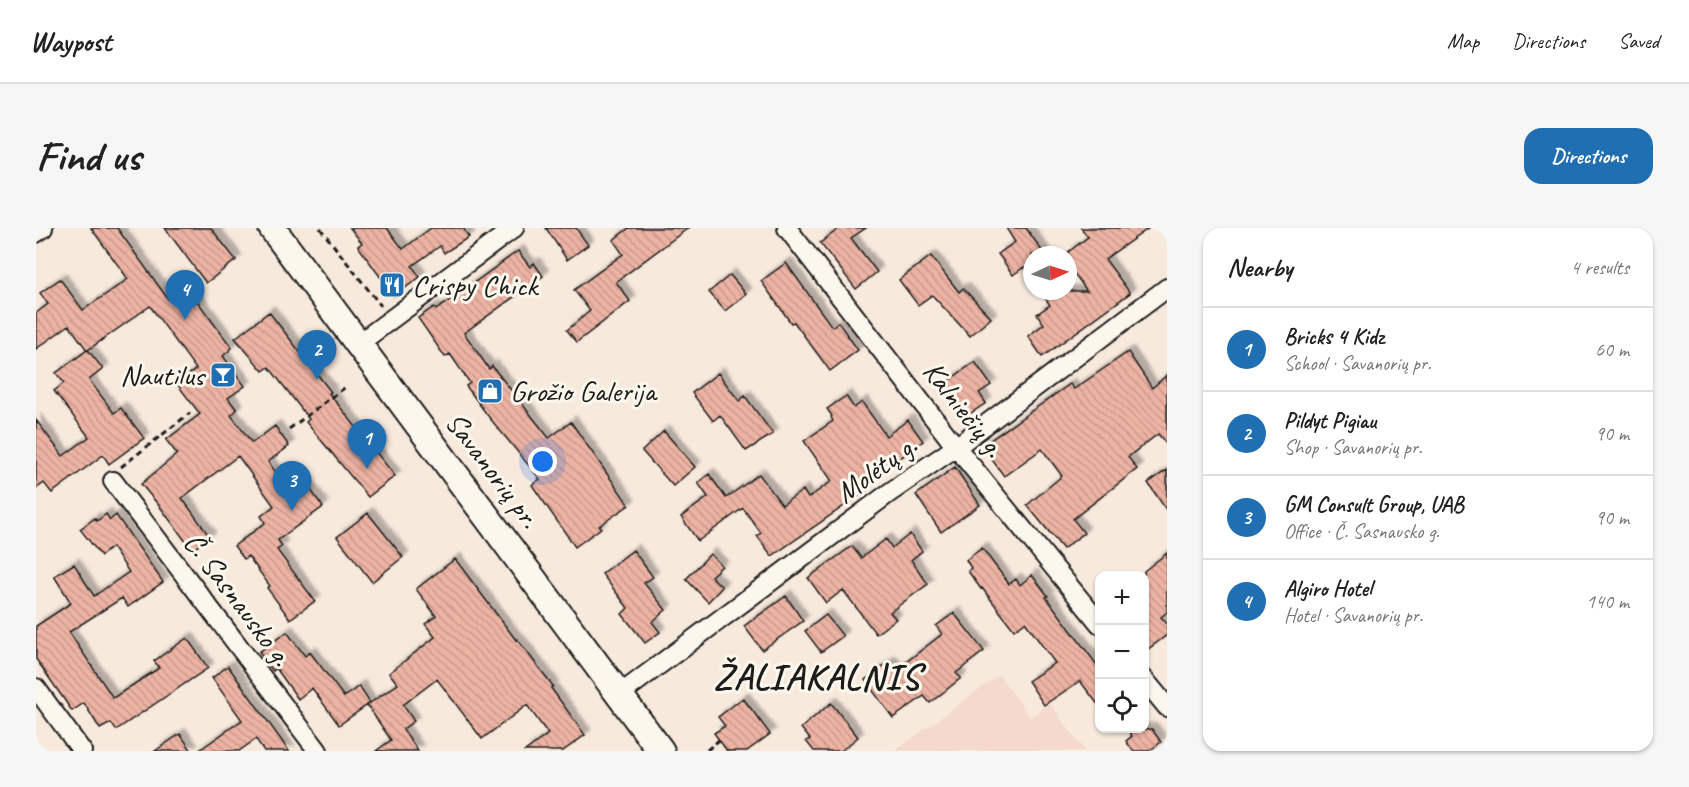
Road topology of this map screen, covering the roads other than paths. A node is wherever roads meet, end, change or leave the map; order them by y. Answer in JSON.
{"nodes":[{"id":1,"x":43,"y":228,"type":"edge"},
{"id":2,"x":272,"y":228,"type":"edge"},
{"id":3,"x":514,"y":228,"type":"edge"},
{"id":4,"x":787,"y":228,"type":"edge"},
{"id":5,"x":36,"y":233,"type":"edge"},
{"id":6,"x":1167,"y":288,"type":"edge"},
{"id":7,"x":358,"y":344,"type":"junction"},
{"id":8,"x":956,"y":447,"type":"junction"},
{"id":9,"x":113,"y":482,"type":"road end"},
{"id":10,"x":1095,"y":618,"type":"edge"},
{"id":11,"x":1149,"y":685,"type":"edge"},
{"id":12,"x":36,"y":688,"type":"edge"},
{"id":13,"x":619,"y":695,"type":"junction"},
{"id":14,"x":1167,"y":707,"type":"edge"},
{"id":15,"x":82,"y":751,"type":"edge"},
{"id":16,"x":318,"y":751,"type":"edge"},
{"id":17,"x":661,"y":751,"type":"edge"}],
"edges":[{"from":1,"to":5,"type":"street"},
{"from":2,"to":7,"type":"main road","name":"Savanorių pr."},
{"from":3,"to":7,"type":"street"},
{"from":4,"to":8,"type":"street","name":"Kalniečių g."},
{"from":6,"to":8,"type":"street","name":"Molėtų g."},
{"from":7,"to":13,"type":"main road","name":"Savanorių pr."},
{"from":8,"to":10,"type":"street","name":"Kalniečių g."},
{"from":8,"to":13,"type":"street","name":"Molėtų g."},
{"from":9,"to":16,"type":"street","name":"Č. Sasnausko g."},
{"from":11,"to":14,"type":"street"},
{"from":12,"to":15,"type":"street"},
{"from":13,"to":17,"type":"main road","name":"Savanorių pr."}]}
